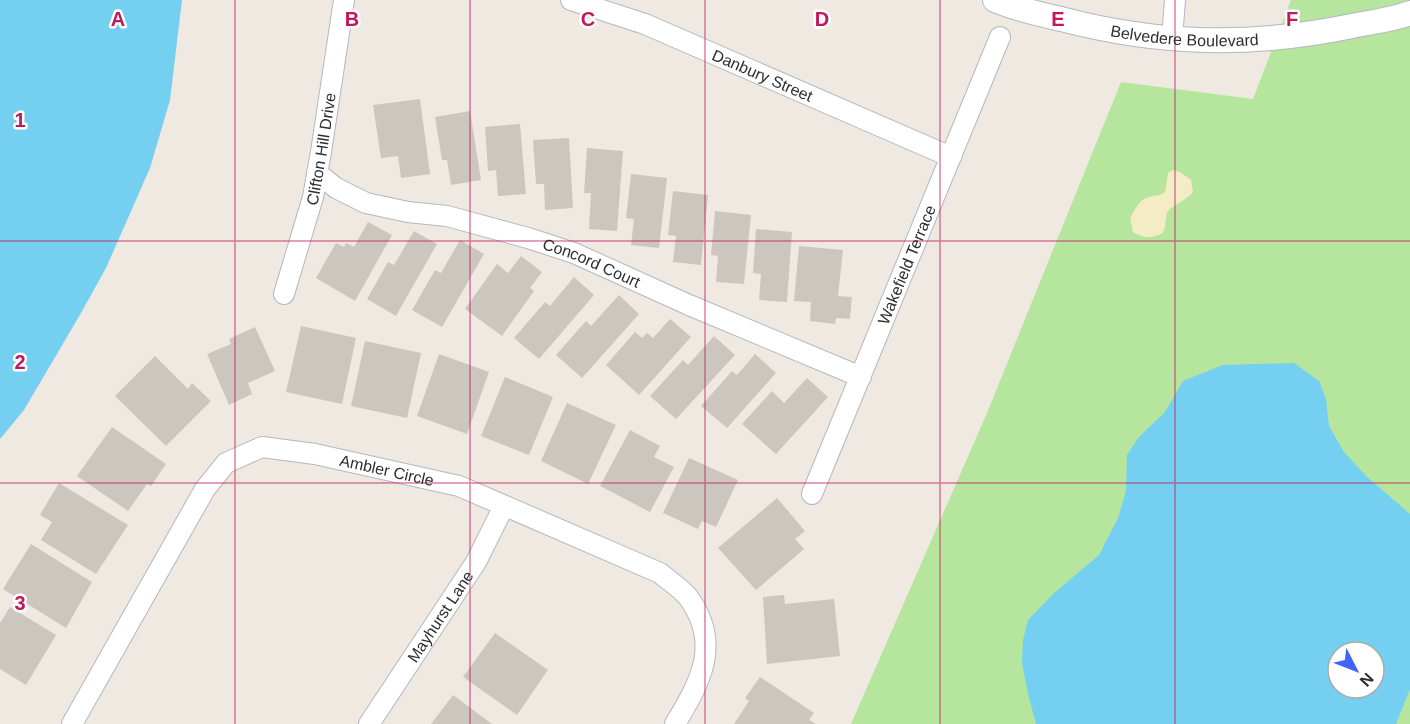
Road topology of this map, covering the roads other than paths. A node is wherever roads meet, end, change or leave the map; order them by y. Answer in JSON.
{"nodes":[{"id":1,"x":344,"y":0,"type":"edge"},
{"id":2,"x":571,"y":0,"type":"edge"},
{"id":3,"x":995,"y":0,"type":"edge"},
{"id":4,"x":1175,"y":0,"type":"edge"},
{"id":5,"x":1410,"y":14,"type":"edge"},
{"id":6,"x":1000,"y":37,"type":"dead end"},
{"id":7,"x":1172,"y":39,"type":"junction"},
{"id":8,"x":951,"y":157,"type":"junction"},
{"id":9,"x":317,"y":173,"type":"junction"},
{"id":10,"x":284,"y":294,"type":"dead end"},
{"id":11,"x":861,"y":377,"type":"junction"},
{"id":12,"x":812,"y":494,"type":"dead end"},
{"id":13,"x":504,"y":506,"type":"junction"},
{"id":14,"x":72,"y":724,"type":"edge"},
{"id":15,"x":369,"y":724,"type":"edge"},
{"id":16,"x":675,"y":724,"type":"edge"}],
"edges":[{"from":1,"to":9,"type":"street","name":"Clifton Hill Drive"},
{"from":2,"to":8,"type":"street","name":"Danbury Street"},
{"from":3,"to":7,"type":"street","name":"Belvedere Boulevard"},
{"from":4,"to":7,"type":"street"},
{"from":5,"to":7,"type":"street","name":"Belvedere Boulevard"},
{"from":6,"to":8,"type":"street","name":"Wakefield Terrace"},
{"from":8,"to":11,"type":"street","name":"Wakefield Terrace"},
{"from":9,"to":10,"type":"street","name":"Clifton Hill Drive"},
{"from":9,"to":11,"type":"street","name":"Concord Court"},
{"from":11,"to":12,"type":"street","name":"Wakefield Terrace"},
{"from":13,"to":14,"type":"street","name":"Ambler Circle"},
{"from":13,"to":15,"type":"street","name":"Mayhurst Lane"},
{"from":13,"to":16,"type":"street","name":"Ambler Circle"}]}
